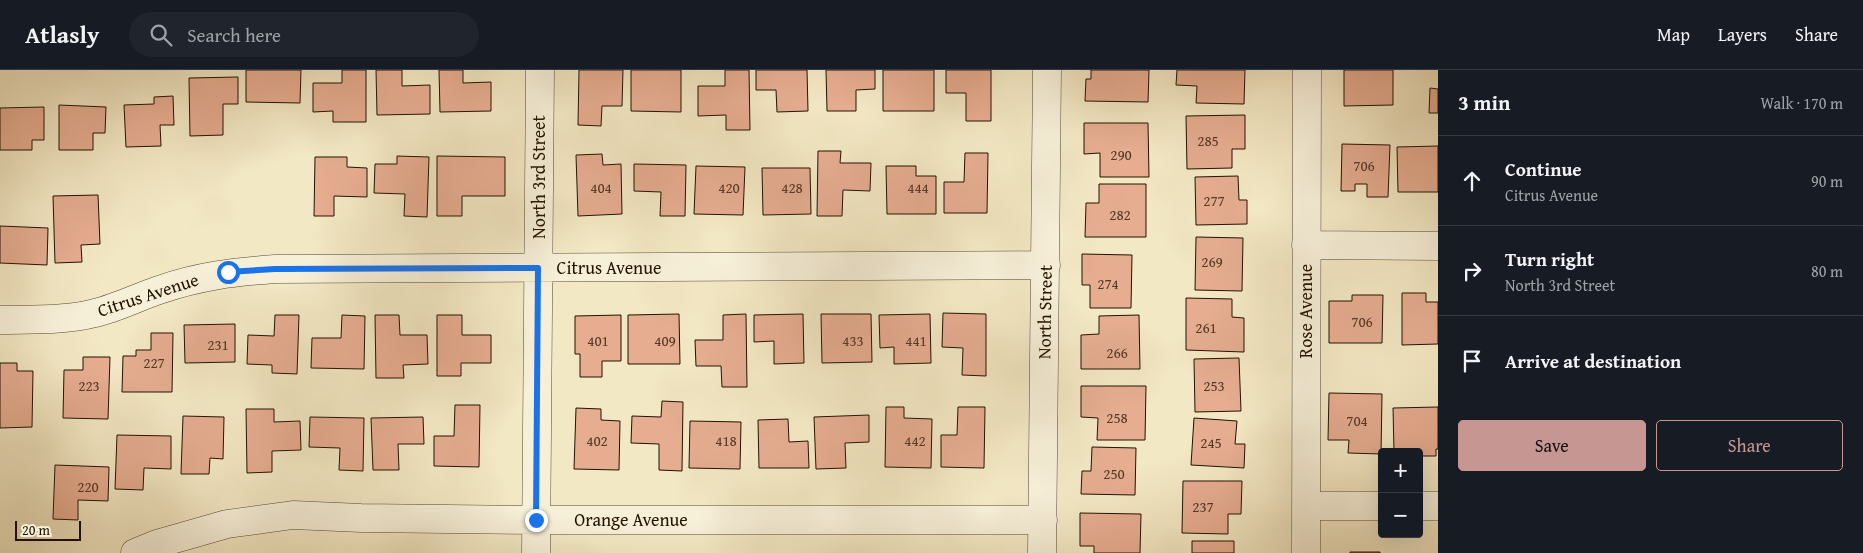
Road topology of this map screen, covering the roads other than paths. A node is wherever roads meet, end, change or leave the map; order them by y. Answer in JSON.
{"nodes":[{"id":1,"x":540,"y":70,"type":"edge"},
{"id":2,"x":1047,"y":70,"type":"edge"},
{"id":3,"x":1307,"y":70,"type":"edge"},
{"id":4,"x":1306,"y":246,"type":"junction"},
{"id":5,"x":1438,"y":246,"type":"edge"},
{"id":6,"x":1046,"y":265,"type":"junction"},
{"id":7,"x":538,"y":268,"type":"junction"},
{"id":8,"x":0,"y":320,"type":"edge"},
{"id":9,"x":1306,"y":506,"type":"junction"},
{"id":10,"x":1378,"y":506,"type":"edge"},
{"id":11,"x":1423,"y":506,"type":"edge"},
{"id":12,"x":1438,"y":506,"type":"edge"},
{"id":13,"x":536,"y":520,"type":"junction"},
{"id":14,"x":1043,"y":520,"type":"junction"},
{"id":15,"x":135,"y":553,"type":"edge"},
{"id":16,"x":536,"y":553,"type":"edge"},
{"id":17,"x":1042,"y":553,"type":"edge"},
{"id":18,"x":1306,"y":553,"type":"edge"}],
"edges":[{"from":1,"to":7,"type":"street","name":"North 3rd Street"},
{"from":2,"to":6,"type":"street","name":"North Street"},
{"from":3,"to":4,"type":"street","name":"Rose Avenue"},
{"from":4,"to":5,"type":"street"},
{"from":4,"to":9,"type":"street","name":"Rose Avenue"},
{"from":6,"to":7,"type":"street","name":"Citrus Avenue"},
{"from":6,"to":14,"type":"street","name":"North Street"},
{"from":7,"to":8,"type":"street","name":"Citrus Avenue"},
{"from":7,"to":13,"type":"street","name":"North 3rd Street"},
{"from":9,"to":10,"type":"street"},
{"from":9,"to":18,"type":"street","name":"Rose Avenue"},
{"from":11,"to":12,"type":"street"},
{"from":13,"to":14,"type":"street","name":"Orange Avenue"},
{"from":13,"to":15,"type":"street","name":"Orange Avenue"},
{"from":13,"to":16,"type":"street","name":"North 3rd Street"},
{"from":14,"to":17,"type":"street","name":"North Street"}]}
